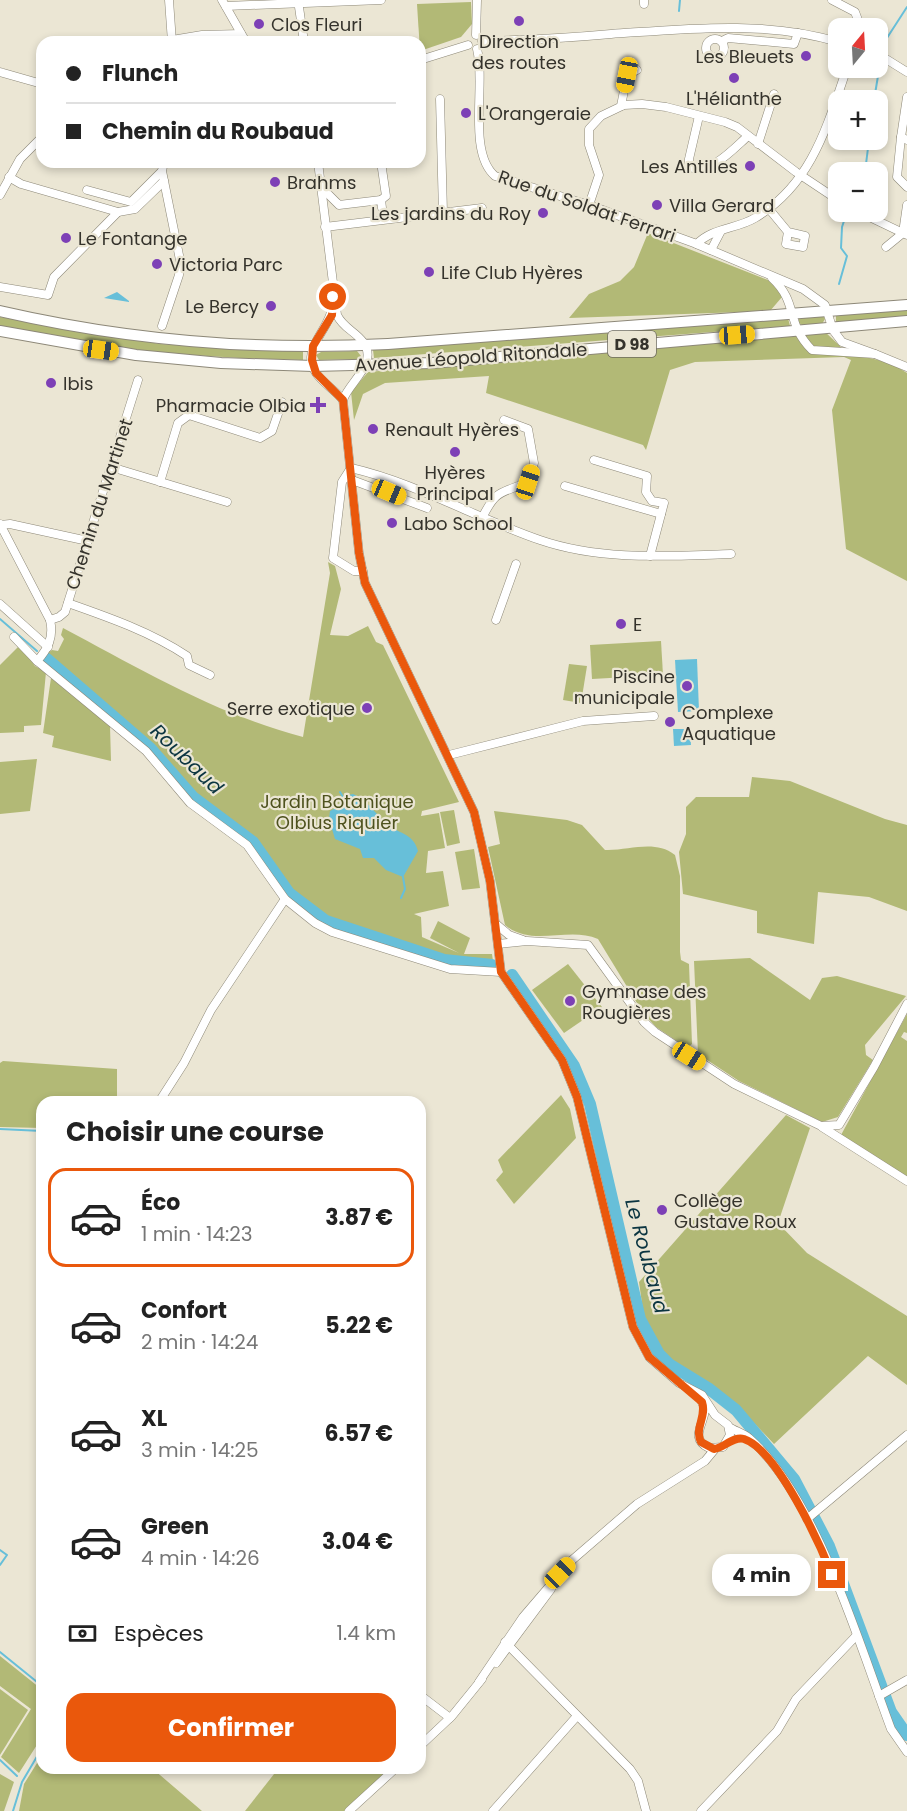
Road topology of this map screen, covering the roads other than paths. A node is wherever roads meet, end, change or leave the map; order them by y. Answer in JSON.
{"nodes":[{"id":1,"x":169,"y":0,"type":"edge"},
{"id":2,"x":381,"y":0,"type":"edge"},
{"id":3,"x":477,"y":0,"type":"edge"},
{"id":4,"x":832,"y":0,"type":"edge"},
{"id":5,"x":298,"y":1,"type":"edge"},
{"id":6,"x":224,"y":3,"type":"edge"},
{"id":7,"x":857,"y":18,"type":"edge"},
{"id":8,"x":798,"y":33,"type":"junction"},
{"id":9,"x":241,"y":34,"type":"joint"},
{"id":10,"x":476,"y":35,"type":"junction"},
{"id":11,"x":172,"y":36,"type":"edge"},
{"id":12,"x":197,"y":36,"type":"edge"},
{"id":13,"x":302,"y":36,"type":"edge"},
{"id":14,"x":717,"y":36,"type":"junction"},
{"id":15,"x":828,"y":40,"type":"edge"},
{"id":16,"x":482,"y":41,"type":"junction"},
{"id":17,"x":468,"y":45,"type":"junction"},
{"id":18,"x":477,"y":49,"type":"junction"},
{"id":19,"x":426,"y":58,"type":"edge"},
{"id":20,"x":888,"y":60,"type":"edge"},
{"id":21,"x":637,"y":70,"type":"dead end"},
{"id":22,"x":0,"y":72,"type":"edge"},
{"id":23,"x":907,"y":72,"type":"edge"},
{"id":24,"x":844,"y":78,"type":"edge"},
{"id":25,"x":36,"y":82,"type":"edge"},
{"id":26,"x":774,"y":94,"type":"dead end"},
{"id":27,"x":907,"y":97,"type":"edge"},
{"id":28,"x":440,"y":99,"type":"dead end"},
{"id":29,"x":621,"y":106,"type":"junction"},
{"id":30,"x":699,"y":116,"type":"junction"},
{"id":31,"x":748,"y":136,"type":"junction"},
{"id":32,"x":904,"y":138,"type":"edge"},
{"id":33,"x":36,"y":142,"type":"edge"},
{"id":34,"x":758,"y":144,"type":"junction"},
{"id":35,"x":163,"y":168,"type":"edge"},
{"id":36,"x":319,"y":168,"type":"edge"},
{"id":37,"x":382,"y":168,"type":"edge"},
{"id":38,"x":162,"y":171,"type":"junction"},
{"id":39,"x":9,"y":177,"type":"junction"},
{"id":40,"x":802,"y":177,"type":"junction"},
{"id":41,"x":164,"y":181,"type":"junction"},
{"id":42,"x":907,"y":187,"type":"edge"},
{"id":43,"x":87,"y":190,"type":"dead end"},
{"id":44,"x":326,"y":192,"type":"dead end"},
{"id":45,"x":828,"y":194,"type":"edge"},
{"id":46,"x":0,"y":195,"type":"edge"},
{"id":47,"x":589,"y":205,"type":"junction"},
{"id":48,"x":907,"y":205,"type":"edge"},
{"id":49,"x":482,"y":208,"type":"dead end"},
{"id":50,"x":769,"y":209,"type":"junction"},
{"id":51,"x":118,"y":212,"type":"junction"},
{"id":52,"x":443,"y":213,"type":"junction"},
{"id":53,"x":880,"y":222,"type":"edge"},
{"id":54,"x":325,"y":227,"type":"junction"},
{"id":55,"x":721,"y":231,"type":"junction"},
{"id":56,"x":788,"y":232,"type":"dead end"},
{"id":57,"x":905,"y":234,"type":"edge"},
{"id":58,"x":697,"y":244,"type":"junction"},
{"id":59,"x":886,"y":247,"type":"dead end"},
{"id":60,"x":711,"y":250,"type":"junction"},
{"id":61,"x":766,"y":273,"type":"junction"},
{"id":62,"x":0,"y":287,"type":"edge"},
{"id":63,"x":333,"y":297,"type":"junction"},
{"id":64,"x":907,"y":305,"type":"edge"},
{"id":65,"x":0,"y":311,"type":"edge"},
{"id":66,"x":829,"y":311,"type":"junction"},
{"id":67,"x":792,"y":314,"type":"junction"},
{"id":68,"x":907,"y":321,"type":"edge"},
{"id":69,"x":162,"y":326,"type":"dead end"},
{"id":70,"x":832,"y":327,"type":"junction"},
{"id":71,"x":796,"y":330,"type":"junction"},
{"id":72,"x":0,"y":331,"type":"edge"},
{"id":73,"x":365,"y":345,"type":"junction"},
{"id":74,"x":313,"y":346,"type":"junction"},
{"id":75,"x":875,"y":354,"type":"junction"},
{"id":76,"x":365,"y":365,"type":"junction"},
{"id":77,"x":313,"y":366,"type":"junction"},
{"id":78,"x":907,"y":367,"type":"edge"},
{"id":79,"x":138,"y":380,"type":"dead end"},
{"id":80,"x":343,"y":400,"type":"junction"},
{"id":81,"x":282,"y":402,"type":"dead end"},
{"id":82,"x":504,"y":420,"type":"dead end"},
{"id":83,"x":594,"y":460,"type":"dead end"},
{"id":84,"x":111,"y":467,"type":"junction"},
{"id":85,"x":351,"y":468,"type":"junction"},
{"id":86,"x":352,"y":480,"type":"junction"},
{"id":87,"x":160,"y":482,"type":"junction"},
{"id":88,"x":565,"y":486,"type":"dead end"},
{"id":89,"x":227,"y":502,"type":"dead end"},
{"id":90,"x":427,"y":508,"type":"dead end"},
{"id":91,"x":661,"y":514,"type":"junction"},
{"id":92,"x":482,"y":518,"type":"junction"},
{"id":93,"x":0,"y":524,"type":"edge"},
{"id":94,"x":88,"y":541,"type":"junction"},
{"id":95,"x":731,"y":554,"type":"dead end"},
{"id":96,"x":650,"y":556,"type":"junction"},
{"id":97,"x":516,"y":564,"type":"dead end"},
{"id":98,"x":363,"y":572,"type":"junction"},
{"id":99,"x":68,"y":603,"type":"junction"},
{"id":100,"x":0,"y":604,"type":"edge"},
{"id":101,"x":50,"y":620,"type":"junction"},
{"id":102,"x":496,"y":620,"type":"dead end"},
{"id":103,"x":14,"y":638,"type":"dead end"},
{"id":104,"x":48,"y":647,"type":"junction"},
{"id":105,"x":37,"y":661,"type":"junction"},
{"id":106,"x":210,"y":675,"type":"dead end"},
{"id":107,"x":654,"y":716,"type":"dead end"},
{"id":108,"x":448,"y":755,"type":"junction"},
{"id":109,"x":285,"y":899,"type":"junction"},
{"id":110,"x":496,"y":924,"type":"junction"},
{"id":111,"x":509,"y":935,"type":"junction"},
{"id":112,"x":498,"y":941,"type":"junction"},
{"id":113,"x":527,"y":942,"type":"junction"},
{"id":114,"x":501,"y":972,"type":"junction"},
{"id":115,"x":907,"y":1004,"type":"edge"},
{"id":116,"x":163,"y":1096,"type":"edge"},
{"id":117,"x":821,"y":1126,"type":"junction"},
{"id":118,"x":907,"y":1181,"type":"edge"},
{"id":119,"x":689,"y":1389,"type":"junction"},
{"id":120,"x":719,"y":1418,"type":"junction"},
{"id":121,"x":701,"y":1423,"type":"junction"},
{"id":122,"x":729,"y":1426,"type":"junction"},
{"id":123,"x":907,"y":1435,"type":"edge"},
{"id":124,"x":726,"y":1443,"type":"junction"},
{"id":125,"x":702,"y":1444,"type":"junction"},
{"id":126,"x":756,"y":1446,"type":"junction"},
{"id":127,"x":715,"y":1449,"type":"junction"},
{"id":128,"x":691,"y":1469,"type":"junction"},
{"id":129,"x":808,"y":1518,"type":"junction"},
{"id":130,"x":856,"y":1636,"type":"junction"},
{"id":131,"x":508,"y":1644,"type":"junction"},
{"id":132,"x":907,"y":1680,"type":"edge"},
{"id":133,"x":879,"y":1696,"type":"junction"},
{"id":134,"x":426,"y":1700,"type":"edge"},
{"id":135,"x":577,"y":1716,"type":"junction"},
{"id":136,"x":450,"y":1718,"type":"junction"},
{"id":137,"x":426,"y":1740,"type":"edge"},
{"id":138,"x":907,"y":1752,"type":"edge"},
{"id":139,"x":389,"y":1774,"type":"edge"},
{"id":140,"x":349,"y":1811,"type":"edge"},
{"id":141,"x":493,"y":1811,"type":"edge"},
{"id":142,"x":646,"y":1811,"type":"edge"},
{"id":143,"x":701,"y":1811,"type":"edge"}],
"edges":[{"from":1,"to":11,"type":"street"},
{"from":2,"to":5,"type":"street"},
{"from":3,"to":10,"type":"street"},
{"from":4,"to":7,"type":"street"},
{"from":5,"to":6,"type":"street"},
{"from":5,"to":13,"type":"street"},
{"from":6,"to":9,"type":"street"},
{"from":8,"to":14,"type":"street"},
{"from":8,"to":14,"type":"street"},
{"from":8,"to":15,"type":"street"},
{"from":9,"to":12,"type":"street"},
{"from":10,"to":16,"type":"street"},
{"from":10,"to":17,"type":"street"},
{"from":14,"to":16,"type":"street"},
{"from":16,"to":18,"type":"street"},
{"from":17,"to":18,"type":"street"},
{"from":17,"to":19,"type":"street"},
{"from":18,"to":47,"type":"street","name":"Rue du Soldat Ferrari"},
{"from":20,"to":23,"type":"street"},
{"from":21,"to":29,"type":"street"},
{"from":22,"to":25,"type":"street"},
{"from":24,"to":40,"type":"street"},
{"from":26,"to":34,"type":"street"},
{"from":27,"to":32,"type":"street"},
{"from":28,"to":52,"type":"street"},
{"from":29,"to":30,"type":"street"},
{"from":29,"to":47,"type":"street"},
{"from":30,"to":31,"type":"street"},
{"from":30,"to":31,"type":"street"},
{"from":31,"to":34,"type":"street"},
{"from":32,"to":42,"type":"street"},
{"from":33,"to":39,"type":"street"},
{"from":34,"to":40,"type":"street"},
{"from":35,"to":38,"type":"street"},
{"from":36,"to":54,"type":"street"},
{"from":37,"to":44,"type":"street"},
{"from":38,"to":41,"type":"street"},
{"from":38,"to":43,"type":"street"},
{"from":39,"to":46,"type":"street"},
{"from":39,"to":51,"type":"street"},
{"from":40,"to":45,"type":"street"},
{"from":40,"to":50,"type":"street"},
{"from":41,"to":51,"type":"street"},
{"from":41,"to":69,"type":"street"},
{"from":47,"to":58,"type":"street","name":"Rue du Soldat Ferrari"},
{"from":48,"to":57,"type":"street"},
{"from":49,"to":52,"type":"street"},
{"from":50,"to":55,"type":"street"},
{"from":50,"to":56,"type":"street"},
{"from":51,"to":62,"type":"street"},
{"from":52,"to":54,"type":"street"},
{"from":53,"to":57,"type":"street"},
{"from":54,"to":63,"type":"street"},
{"from":55,"to":58,"type":"street"},
{"from":55,"to":60,"type":"street"},
{"from":57,"to":59,"type":"street"},
{"from":58,"to":60,"type":"street","name":"Rue du Soldat Ferrari"},
{"from":60,"to":61,"type":"street","name":"Rue du Soldat Ferrari"},
{"from":61,"to":66,"type":"street","name":"Rue du Soldat Ferrari"},
{"from":61,"to":67,"type":"street","name":"Rue du Soldat Ferrari"},
{"from":63,"to":73,"type":"street"},
{"from":63,"to":74,"type":"street"},
{"from":64,"to":66,"type":"highway","name":"Avenue Léopold Ritondale","number":"D 98"},
{"from":65,"to":74,"type":"highway","name":"Avenue Léopold Ritondale","number":"D 98"},
{"from":66,"to":67,"type":"highway","name":"Avenue Léopold Ritondale","number":"D 98"},
{"from":66,"to":70,"type":"street"},
{"from":67,"to":71,"type":"street","name":"Rue du Soldat Ferrari"},
{"from":67,"to":73,"type":"highway","name":"Avenue Léopold Ritondale","number":"D 98"},
{"from":68,"to":70,"type":"highway","name":"Avenue Léopold Ritondale","number":"D 98"},
{"from":70,"to":71,"type":"highway","name":"Avenue Léopold Ritondale","number":"D 98"},
{"from":70,"to":75,"type":"street"},
{"from":71,"to":75,"type":"street"},
{"from":71,"to":76,"type":"highway","name":"Avenue Léopold Ritondale","number":"D 98"},
{"from":72,"to":77,"type":"highway","name":"Avenue Léopold Ritondale","number":"D 98"},
{"from":73,"to":74,"type":"highway","name":"Avenue Léopold Ritondale","number":"D 98"},
{"from":73,"to":76,"type":"street"},
{"from":74,"to":77,"type":"street"},
{"from":75,"to":78,"type":"street"},
{"from":76,"to":77,"type":"highway","name":"Avenue Léopold Ritondale","number":"D 98"},
{"from":76,"to":80,"type":"street"},
{"from":77,"to":80,"type":"street"},
{"from":79,"to":84,"type":"street","name":"Chemin du Martinet"},
{"from":80,"to":85,"type":"street"},
{"from":81,"to":87,"type":"street"},
{"from":82,"to":92,"type":"street"},
{"from":83,"to":91,"type":"street"},
{"from":84,"to":87,"type":"street"},
{"from":84,"to":94,"type":"street","name":"Chemin du Martinet"},
{"from":85,"to":86,"type":"street"},
{"from":85,"to":92,"type":"street"},
{"from":85,"to":98,"type":"street"},
{"from":86,"to":90,"type":"street"},
{"from":86,"to":98,"type":"street"},
{"from":87,"to":89,"type":"street"},
{"from":88,"to":91,"type":"street"},
{"from":91,"to":96,"type":"street"},
{"from":92,"to":96,"type":"street"},
{"from":93,"to":94,"type":"street"},
{"from":93,"to":101,"type":"street"},
{"from":94,"to":99,"type":"street","name":"Chemin du Martinet"},
{"from":95,"to":96,"type":"street"},
{"from":97,"to":102,"type":"street"},
{"from":98,"to":108,"type":"street"},
{"from":99,"to":101,"type":"street","name":"Chemin du Martinet"},
{"from":99,"to":106,"type":"street"},
{"from":100,"to":104,"type":"street"},
{"from":101,"to":104,"type":"street"},
{"from":103,"to":105,"type":"street"},
{"from":104,"to":105,"type":"street"},
{"from":105,"to":109,"type":"street"},
{"from":107,"to":108,"type":"street"},
{"from":108,"to":110,"type":"street"},
{"from":109,"to":114,"type":"street"},
{"from":109,"to":116,"type":"street"},
{"from":110,"to":111,"type":"street"},
{"from":110,"to":112,"type":"street"},
{"from":111,"to":112,"type":"street"},
{"from":111,"to":113,"type":"street"},
{"from":112,"to":113,"type":"street"},
{"from":112,"to":114,"type":"street"},
{"from":113,"to":117,"type":"street"},
{"from":114,"to":119,"type":"street"},
{"from":115,"to":117,"type":"street"},
{"from":117,"to":118,"type":"street"},
{"from":119,"to":120,"type":"street"},
{"from":119,"to":121,"type":"street"},
{"from":120,"to":121,"type":"street"},
{"from":120,"to":122,"type":"street"},
{"from":121,"to":125,"type":"street"},
{"from":122,"to":124,"type":"street"},
{"from":122,"to":126,"type":"street"},
{"from":123,"to":129,"type":"street"},
{"from":124,"to":126,"type":"street"},
{"from":124,"to":127,"type":"street"},
{"from":125,"to":127,"type":"street"},
{"from":125,"to":128,"type":"street"},
{"from":126,"to":129,"type":"street"},
{"from":127,"to":128,"type":"street"},
{"from":128,"to":131,"type":"street"},
{"from":129,"to":130,"type":"street"},
{"from":130,"to":133,"type":"street"},
{"from":130,"to":143,"type":"street"},
{"from":131,"to":135,"type":"street"},
{"from":131,"to":136,"type":"street"},
{"from":132,"to":133,"type":"street"},
{"from":133,"to":138,"type":"street"},
{"from":134,"to":136,"type":"street"},
{"from":135,"to":141,"type":"street"},
{"from":135,"to":142,"type":"street"},
{"from":136,"to":137,"type":"street"},
{"from":139,"to":140,"type":"street"}]}
